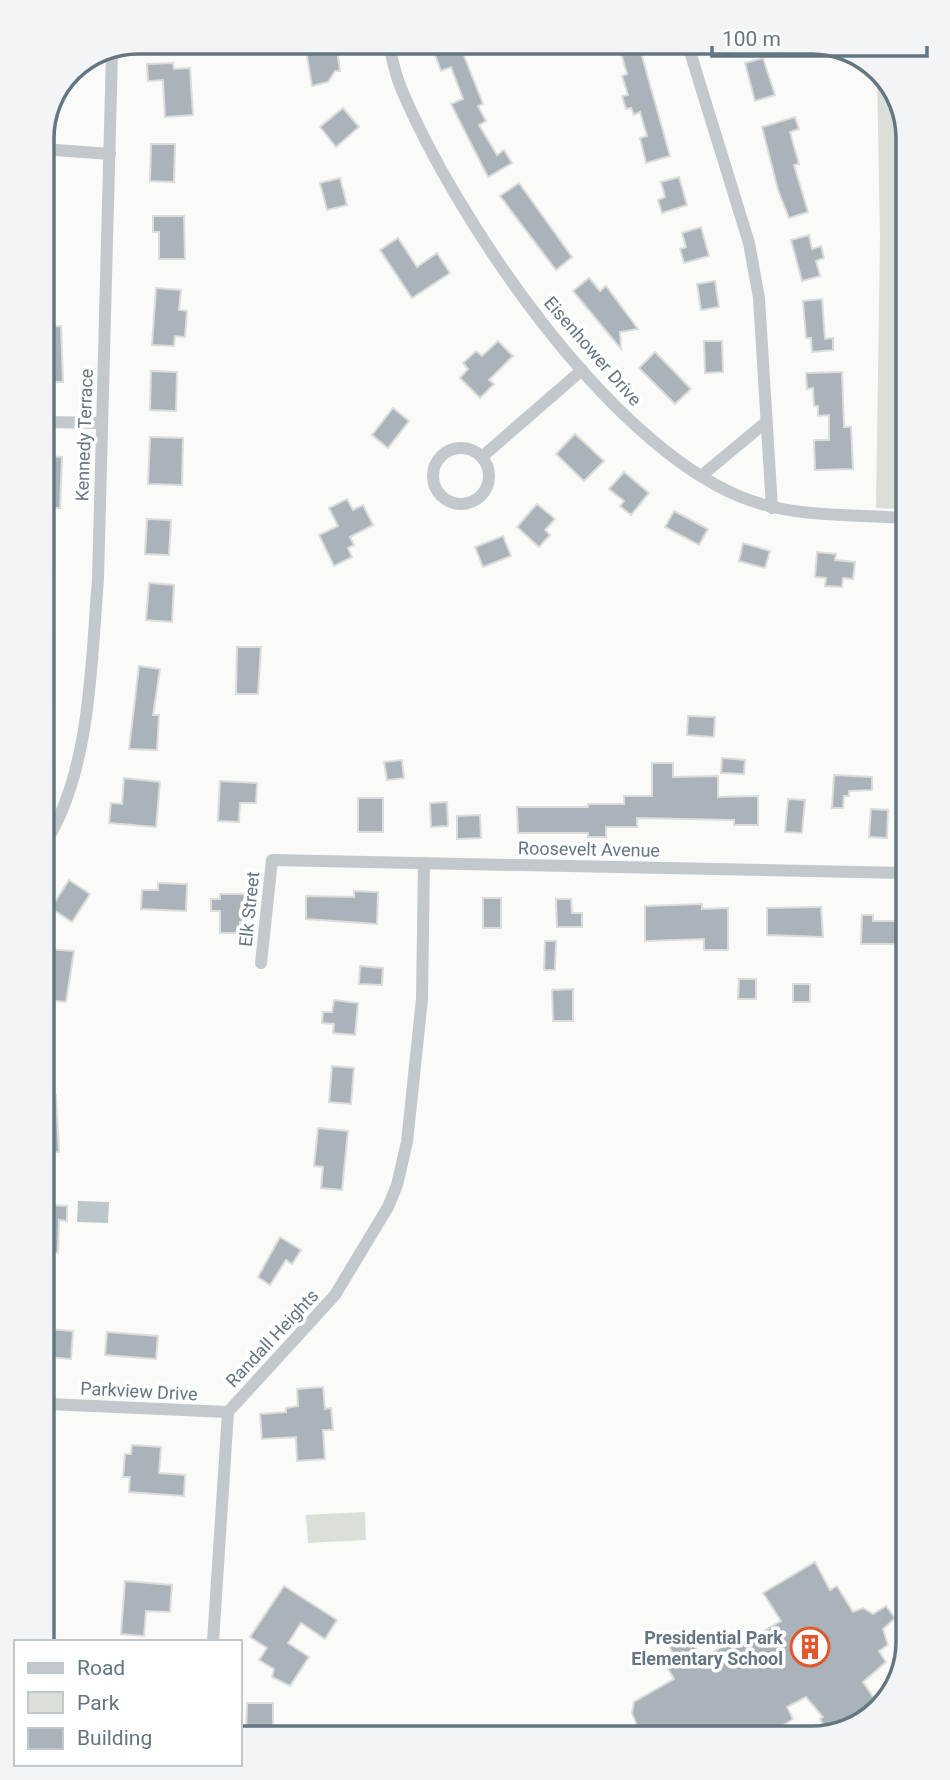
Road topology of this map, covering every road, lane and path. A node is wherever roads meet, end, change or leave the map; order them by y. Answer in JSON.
{"nodes":[{"id":1,"x":391,"y":54,"type":"edge"},
{"id":2,"x":691,"y":54,"type":"edge"},
{"id":3,"x":112,"y":59,"type":"edge"},
{"id":4,"x":54,"y":150,"type":"edge"},
{"id":5,"x":110,"y":154,"type":"junction"},
{"id":6,"x":582,"y":370,"type":"junction"},
{"id":7,"x":54,"y":422,"type":"edge"},
{"id":8,"x":102,"y":423,"type":"junction"},
{"id":9,"x":765,"y":423,"type":"junction"},
{"id":10,"x":483,"y":456,"type":"junction"},
{"id":11,"x":701,"y":476,"type":"junction"},
{"id":12,"x":772,"y":508,"type":"junction"},
{"id":13,"x":896,"y":518,"type":"edge"},
{"id":14,"x":54,"y":828,"type":"edge"},
{"id":15,"x":272,"y":860,"type":"joint"},
{"id":16,"x":424,"y":863,"type":"junction"},
{"id":17,"x":896,"y":873,"type":"edge"},
{"id":18,"x":261,"y":963,"type":"dead end"},
{"id":19,"x":54,"y":1404,"type":"edge"},
{"id":20,"x":228,"y":1412,"type":"junction"},
{"id":21,"x":213,"y":1640,"type":"edge"}],
"edges":[{"from":1,"to":6,"type":"street","name":"Eisenhower Drive"},
{"from":2,"to":9,"type":"street"},
{"from":3,"to":5,"type":"street","name":"Kennedy Terrace"},
{"from":4,"to":5,"type":"street"},
{"from":5,"to":8,"type":"street","name":"Kennedy Terrace"},
{"from":6,"to":10,"type":"street"},
{"from":6,"to":11,"type":"street","name":"Eisenhower Drive"},
{"from":7,"to":8,"type":"street"},
{"from":8,"to":14,"type":"street","name":"Kennedy Terrace"},
{"from":9,"to":11,"type":"street"},
{"from":9,"to":12,"type":"street"},
{"from":10,"to":10,"type":"street"},
{"from":11,"to":12,"type":"street","name":"Eisenhower Drive"},
{"from":12,"to":13,"type":"street","name":"Eisenhower Drive"},
{"from":15,"to":16,"type":"street","name":"Roosevelt Avenue"},
{"from":15,"to":18,"type":"street","name":"Elk Street"},
{"from":16,"to":17,"type":"street","name":"Roosevelt Avenue"},
{"from":16,"to":20,"type":"street","name":"Randall Heights"},
{"from":19,"to":20,"type":"street","name":"Parkview Drive"},
{"from":20,"to":21,"type":"street","name":"Randall Heights"}]}
